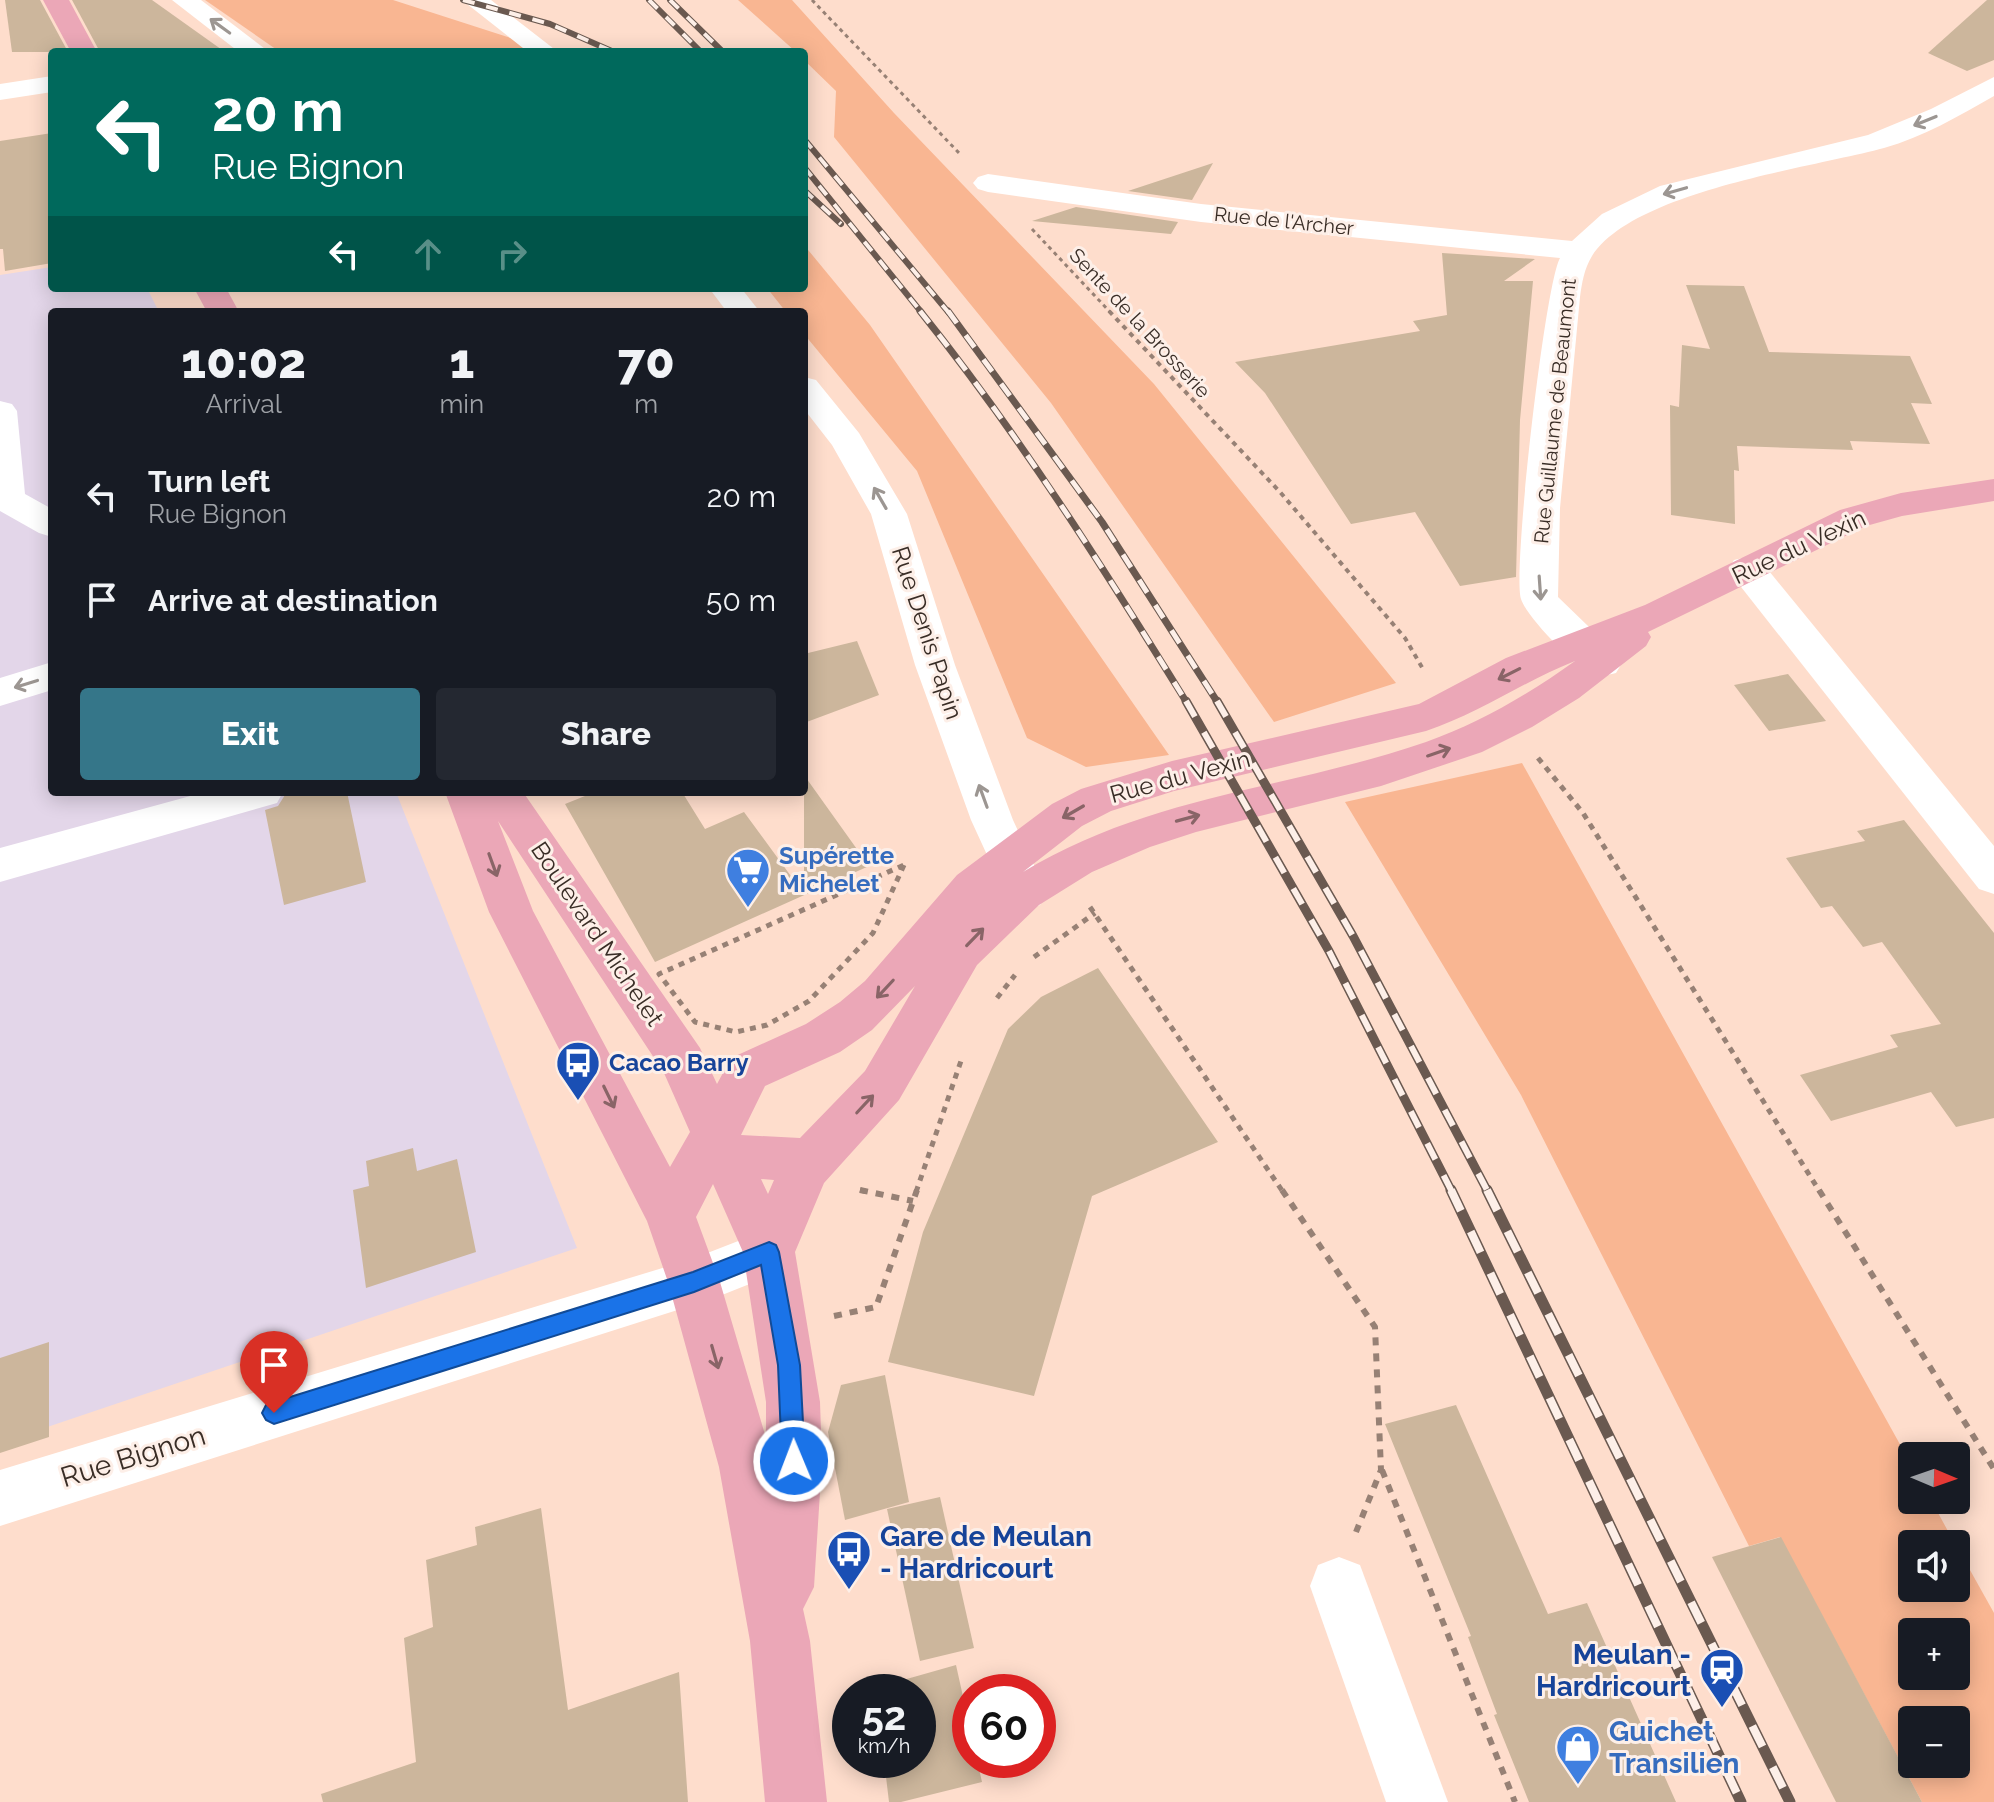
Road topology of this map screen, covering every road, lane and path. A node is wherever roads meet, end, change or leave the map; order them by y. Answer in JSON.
{"nodes":[{"id":1,"x":56,"y":0,"type":"edge"},
{"id":2,"x":185,"y":0,"type":"edge"},
{"id":3,"x":475,"y":0,"type":"edge"},
{"id":4,"x":812,"y":0,"type":"edge"},
{"id":5,"x":82,"y":48,"type":"edge"},
{"id":6,"x":251,"y":48,"type":"edge"},
{"id":7,"x":540,"y":48,"type":"edge"},
{"id":8,"x":48,"y":85,"type":"edge"},
{"id":9,"x":1994,"y":85,"type":"edge"},
{"id":10,"x":0,"y":92,"type":"edge"},
{"id":11,"x":988,"y":183,"type":"junction"},
{"id":12,"x":1580,"y":251,"type":"junction"},
{"id":13,"x":728,"y":292,"type":"edge"},
{"id":14,"x":741,"y":308,"type":"edge"},
{"id":15,"x":808,"y":392,"type":"edge"},
{"id":16,"x":0,"y":411,"type":"edge"},
{"id":17,"x":1994,"y":490,"type":"edge"},
{"id":18,"x":4,"y":499,"type":"edge"},
{"id":19,"x":48,"y":523,"type":"edge"},
{"id":20,"x":1747,"y":569,"type":"junction"},
{"id":21,"x":1591,"y":653,"type":"junction"},
{"id":22,"x":48,"y":677,"type":"edge"},
{"id":23,"x":1429,"y":680,"type":"dead end"},
{"id":24,"x":0,"y":692,"type":"edge"},
{"id":25,"x":1534,"y":753,"type":"dead end"},
{"id":26,"x":248,"y":796,"type":"edge"},
{"id":27,"x":468,"y":796,"type":"edge"},
{"id":28,"x":504,"y":796,"type":"edge"},
{"id":29,"x":0,"y":865,"type":"edge"},
{"id":30,"x":904,"y":865,"type":"joint"},
{"id":31,"x":1063,"y":867,"type":"junction"},
{"id":32,"x":1017,"y":875,"type":"junction"},
{"id":33,"x":1994,"y":877,"type":"edge"},
{"id":34,"x":1095,"y":913,"type":"junction"},
{"id":35,"x":989,"y":1009,"type":"dead end"},
{"id":36,"x":967,"y":1045,"type":"dead end"},
{"id":37,"x":683,"y":1062,"type":"junction"},
{"id":38,"x":748,"y":1072,"type":"junction"},
{"id":39,"x":715,"y":1148,"type":"junction"},
{"id":40,"x":637,"y":1153,"type":"junction"},
{"id":41,"x":811,"y":1160,"type":"junction"},
{"id":42,"x":860,"y":1190,"type":"dead end"},
{"id":43,"x":913,"y":1201,"type":"junction"},
{"id":44,"x":670,"y":1216,"type":"junction"},
{"id":45,"x":769,"y":1252,"type":"junction"},
{"id":46,"x":694,"y":1282,"type":"junction"},
{"id":47,"x":828,"y":1318,"type":"dead end"},
{"id":48,"x":1994,"y":1469,"type":"edge"},
{"id":49,"x":1381,"y":1470,"type":"junction"},
{"id":50,"x":0,"y":1498,"type":"edge"},
{"id":51,"x":1339,"y":1586,"type":"joint"},
{"id":52,"x":780,"y":1641,"type":"junction"},
{"id":53,"x":796,"y":1802,"type":"edge"},
{"id":54,"x":1417,"y":1802,"type":"edge"},
{"id":55,"x":1515,"y":1802,"type":"edge"}],
"edges":[{"from":1,"to":5,"type":"main road"},
{"from":6,"to":2,"type":"street","one_way":true},
{"from":3,"to":7,"type":"street"},
{"from":4,"to":11,"type":"path","name":"Sente de la Brosserie"},
{"from":8,"to":10,"type":"street"},
{"from":9,"to":12,"type":"street","name":"Rue Guillaume de Beaumont","one_way":true},
{"from":11,"to":12,"type":"street","name":"Rue de l'Archer"},
{"from":11,"to":23,"type":"path","name":"Sente de la Brosserie"},
{"from":12,"to":21,"type":"street","name":"Rue Guillaume de Beaumont","one_way":true},
{"from":13,"to":14,"type":"street"},
{"from":32,"to":15,"type":"street","name":"Rue Denis Papin","one_way":true},
{"from":16,"to":18,"type":"street"},
{"from":17,"to":20,"type":"main road","name":"Rue du Vexin"},
{"from":18,"to":19,"type":"street"},
{"from":20,"to":21,"type":"main road","name":"Rue du Vexin"},
{"from":20,"to":33,"type":"street"},
{"from":31,"to":21,"type":"main road","name":"Rue du Vexin","one_way":true},
{"from":21,"to":32,"type":"main road","name":"Rue du Vexin","one_way":true},
{"from":22,"to":24,"type":"street","one_way":true},
{"from":25,"to":48,"type":"path"},
{"from":26,"to":29,"type":"street"},
{"from":27,"to":40,"type":"main road","name":"Boulevard Michelet","one_way":true},
{"from":28,"to":37,"type":"main road","name":"Boulevard Michelet"},
{"from":30,"to":30,"type":"path"},
{"from":31,"to":32,"type":"main road","name":"Rue du Vexin"},
{"from":31,"to":34,"type":"path"},
{"from":32,"to":38,"type":"main road","name":"Rue du Vexin","one_way":true},
{"from":41,"to":32,"type":"main road","name":"Rue du Vexin","one_way":true},
{"from":34,"to":35,"type":"path"},
{"from":34,"to":49,"type":"path"},
{"from":36,"to":43,"type":"path"},
{"from":37,"to":38,"type":"main road"},
{"from":37,"to":39,"type":"main road","name":"Boulevard Michelet"},
{"from":38,"to":39,"type":"main road"},
{"from":39,"to":40,"type":"main road"},
{"from":39,"to":41,"type":"main road"},
{"from":39,"to":44,"type":"main road"},
{"from":39,"to":45,"type":"main road","name":"Boulevard Michelet"},
{"from":40,"to":44,"type":"main road","name":"Boulevard Michelet"},
{"from":41,"to":45,"type":"main road","name":"Rue du Vexin"},
{"from":42,"to":43,"type":"path"},
{"from":43,"to":47,"type":"path"},
{"from":44,"to":46,"type":"main road","name":"Boulevard Michelet"},
{"from":45,"to":46,"type":"street","name":"Rue Bignon"},
{"from":45,"to":52,"type":"main road","name":"Boulevard Michelet"},
{"from":46,"to":50,"type":"street","name":"Rue Bignon"},
{"from":46,"to":52,"type":"main road","name":"Boulevard Michelet","one_way":true},
{"from":49,"to":51,"type":"path"},
{"from":49,"to":55,"type":"path"},
{"from":51,"to":54,"type":"street"},
{"from":52,"to":53,"type":"main road"}]}
